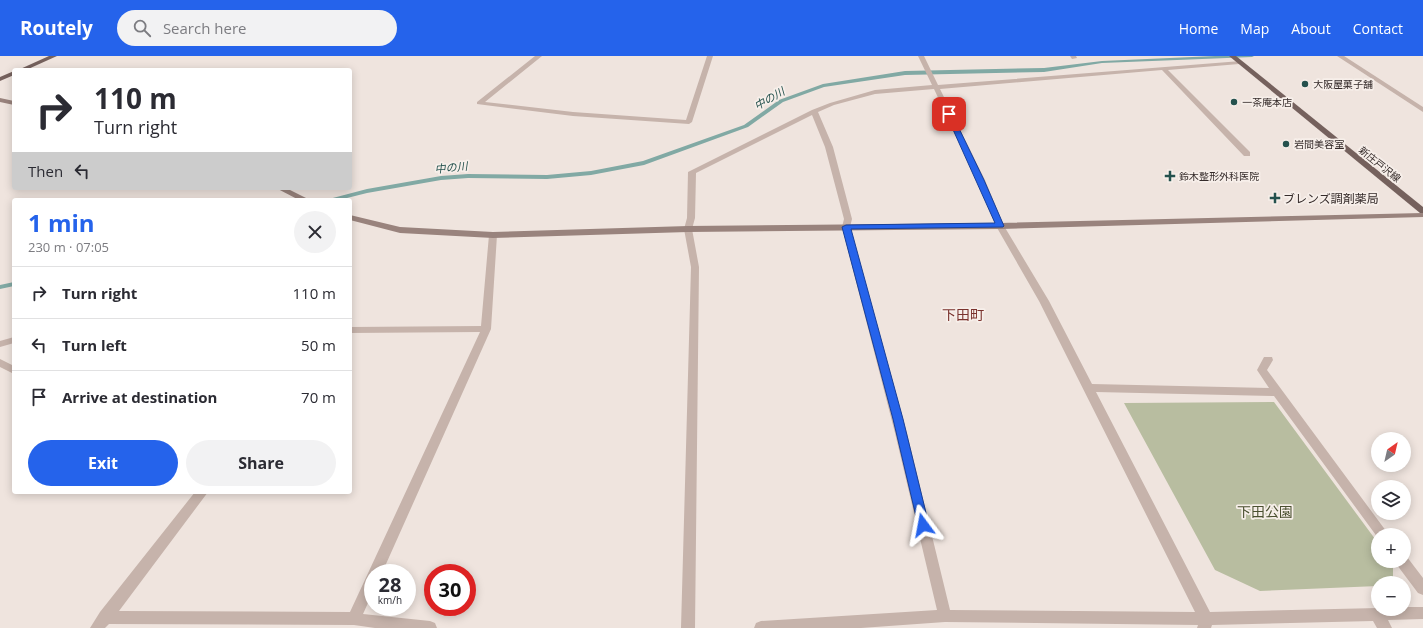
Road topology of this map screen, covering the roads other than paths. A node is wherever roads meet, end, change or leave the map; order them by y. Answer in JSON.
{"nodes":[{"id":1,"x":54,"y":56,"type":"edge"},
{"id":2,"x":539,"y":56,"type":"edge"},
{"id":3,"x":710,"y":56,"type":"edge"},
{"id":4,"x":921,"y":56,"type":"edge"},
{"id":5,"x":1232,"y":56,"type":"edge"},
{"id":6,"x":1340,"y":56,"type":"edge"},
{"id":7,"x":1239,"y":62,"type":"junction"},
{"id":8,"x":25,"y":68,"type":"edge"},
{"id":9,"x":1164,"y":68,"type":"junction"},
{"id":10,"x":12,"y":74,"type":"edge"},
{"id":11,"x":0,"y":79,"type":"edge"},
{"id":12,"x":934,"y":85,"type":"junction"},
{"id":13,"x":0,"y":100,"type":"edge"},
{"id":14,"x":12,"y":103,"type":"edge"},
{"id":15,"x":1423,"y":110,"type":"edge"},
{"id":16,"x":814,"y":111,"type":"junction"},
{"id":17,"x":1247,"y":154,"type":"dead end"},
{"id":18,"x":284,"y":190,"type":"edge"},
{"id":19,"x":302,"y":198,"type":"edge"},
{"id":20,"x":1423,"y":211,"type":"edge"},
{"id":21,"x":1423,"y":215,"type":"edge"},
{"id":22,"x":352,"y":218,"type":"edge"},
{"id":23,"x":1000,"y":226,"type":"junction"},
{"id":24,"x":846,"y":227,"type":"junction"},
{"id":25,"x":688,"y":229,"type":"junction"},
{"id":26,"x":493,"y":235,"type":"junction"},
{"id":27,"x":486,"y":329,"type":"junction"},
{"id":28,"x":352,"y":330,"type":"edge"},
{"id":29,"x":12,"y":341,"type":"edge"},
{"id":30,"x":0,"y":344,"type":"edge"},
{"id":31,"x":1268,"y":360,"type":"dead end"},
{"id":32,"x":0,"y":362,"type":"edge"},
{"id":33,"x":12,"y":369,"type":"edge"},
{"id":34,"x":1088,"y":388,"type":"junction"},
{"id":35,"x":1277,"y":392,"type":"junction"},
{"id":36,"x":200,"y":494,"type":"edge"},
{"id":37,"x":1378,"y":528,"type":"edge"},
{"id":38,"x":379,"y":564,"type":"edge"},
{"id":39,"x":1407,"y":568,"type":"edge"},
{"id":40,"x":1423,"y":589,"type":"edge"},
{"id":41,"x":364,"y":597,"type":"edge"},
{"id":42,"x":1423,"y":613,"type":"edge"},
{"id":43,"x":1411,"y":614,"type":"edge"},
{"id":44,"x":1371,"y":615,"type":"edge"},
{"id":45,"x":945,"y":616,"type":"junction"},
{"id":46,"x":1378,"y":616,"type":"edge"},
{"id":47,"x":354,"y":619,"type":"junction"},
{"id":48,"x":101,"y":623,"type":"edge"},
{"id":49,"x":1205,"y":623,"type":"edge"},
{"id":50,"x":430,"y":628,"type":"edge"},
{"id":51,"x":688,"y":628,"type":"edge"},
{"id":52,"x":761,"y":628,"type":"edge"},
{"id":53,"x":1386,"y":628,"type":"edge"}],
"edges":[{"from":1,"to":8,"type":"main road"},
{"from":2,"to":3,"type":"street"},
{"from":4,"to":12,"type":"street"},
{"from":5,"to":7,"type":"main road","name":"新庄戸沢線"},
{"from":6,"to":15,"type":"street"},
{"from":7,"to":9,"type":"street"},
{"from":7,"to":20,"type":"main road","name":"新庄戸沢線"},
{"from":9,"to":12,"type":"street"},
{"from":9,"to":17,"type":"street"},
{"from":10,"to":11,"type":"main road"},
{"from":12,"to":16,"type":"street"},
{"from":12,"to":23,"type":"street"},
{"from":13,"to":14,"type":"street"},
{"from":16,"to":24,"type":"street"},
{"from":16,"to":25,"type":"street"},
{"from":18,"to":19,"type":"street"},
{"from":21,"to":23,"type":"street"},
{"from":22,"to":26,"type":"street"},
{"from":23,"to":24,"type":"street"},
{"from":23,"to":34,"type":"street"},
{"from":24,"to":25,"type":"street"},
{"from":24,"to":45,"type":"street"},
{"from":25,"to":26,"type":"street"},
{"from":25,"to":51,"type":"street"},
{"from":26,"to":27,"type":"street"},
{"from":27,"to":28,"type":"street"},
{"from":27,"to":38,"type":"street"},
{"from":29,"to":30,"type":"street"},
{"from":31,"to":35,"type":"street"},
{"from":32,"to":33,"type":"street"},
{"from":34,"to":35,"type":"street"},
{"from":34,"to":49,"type":"street"},
{"from":35,"to":37,"type":"street"},
{"from":36,"to":48,"type":"street"},
{"from":39,"to":40,"type":"street"},
{"from":41,"to":47,"type":"street"},
{"from":42,"to":43,"type":"street"},
{"from":44,"to":49,"type":"street"},
{"from":45,"to":49,"type":"street"},
{"from":45,"to":52,"type":"street"},
{"from":46,"to":53,"type":"street"},
{"from":47,"to":48,"type":"street"},
{"from":47,"to":50,"type":"street"}]}
